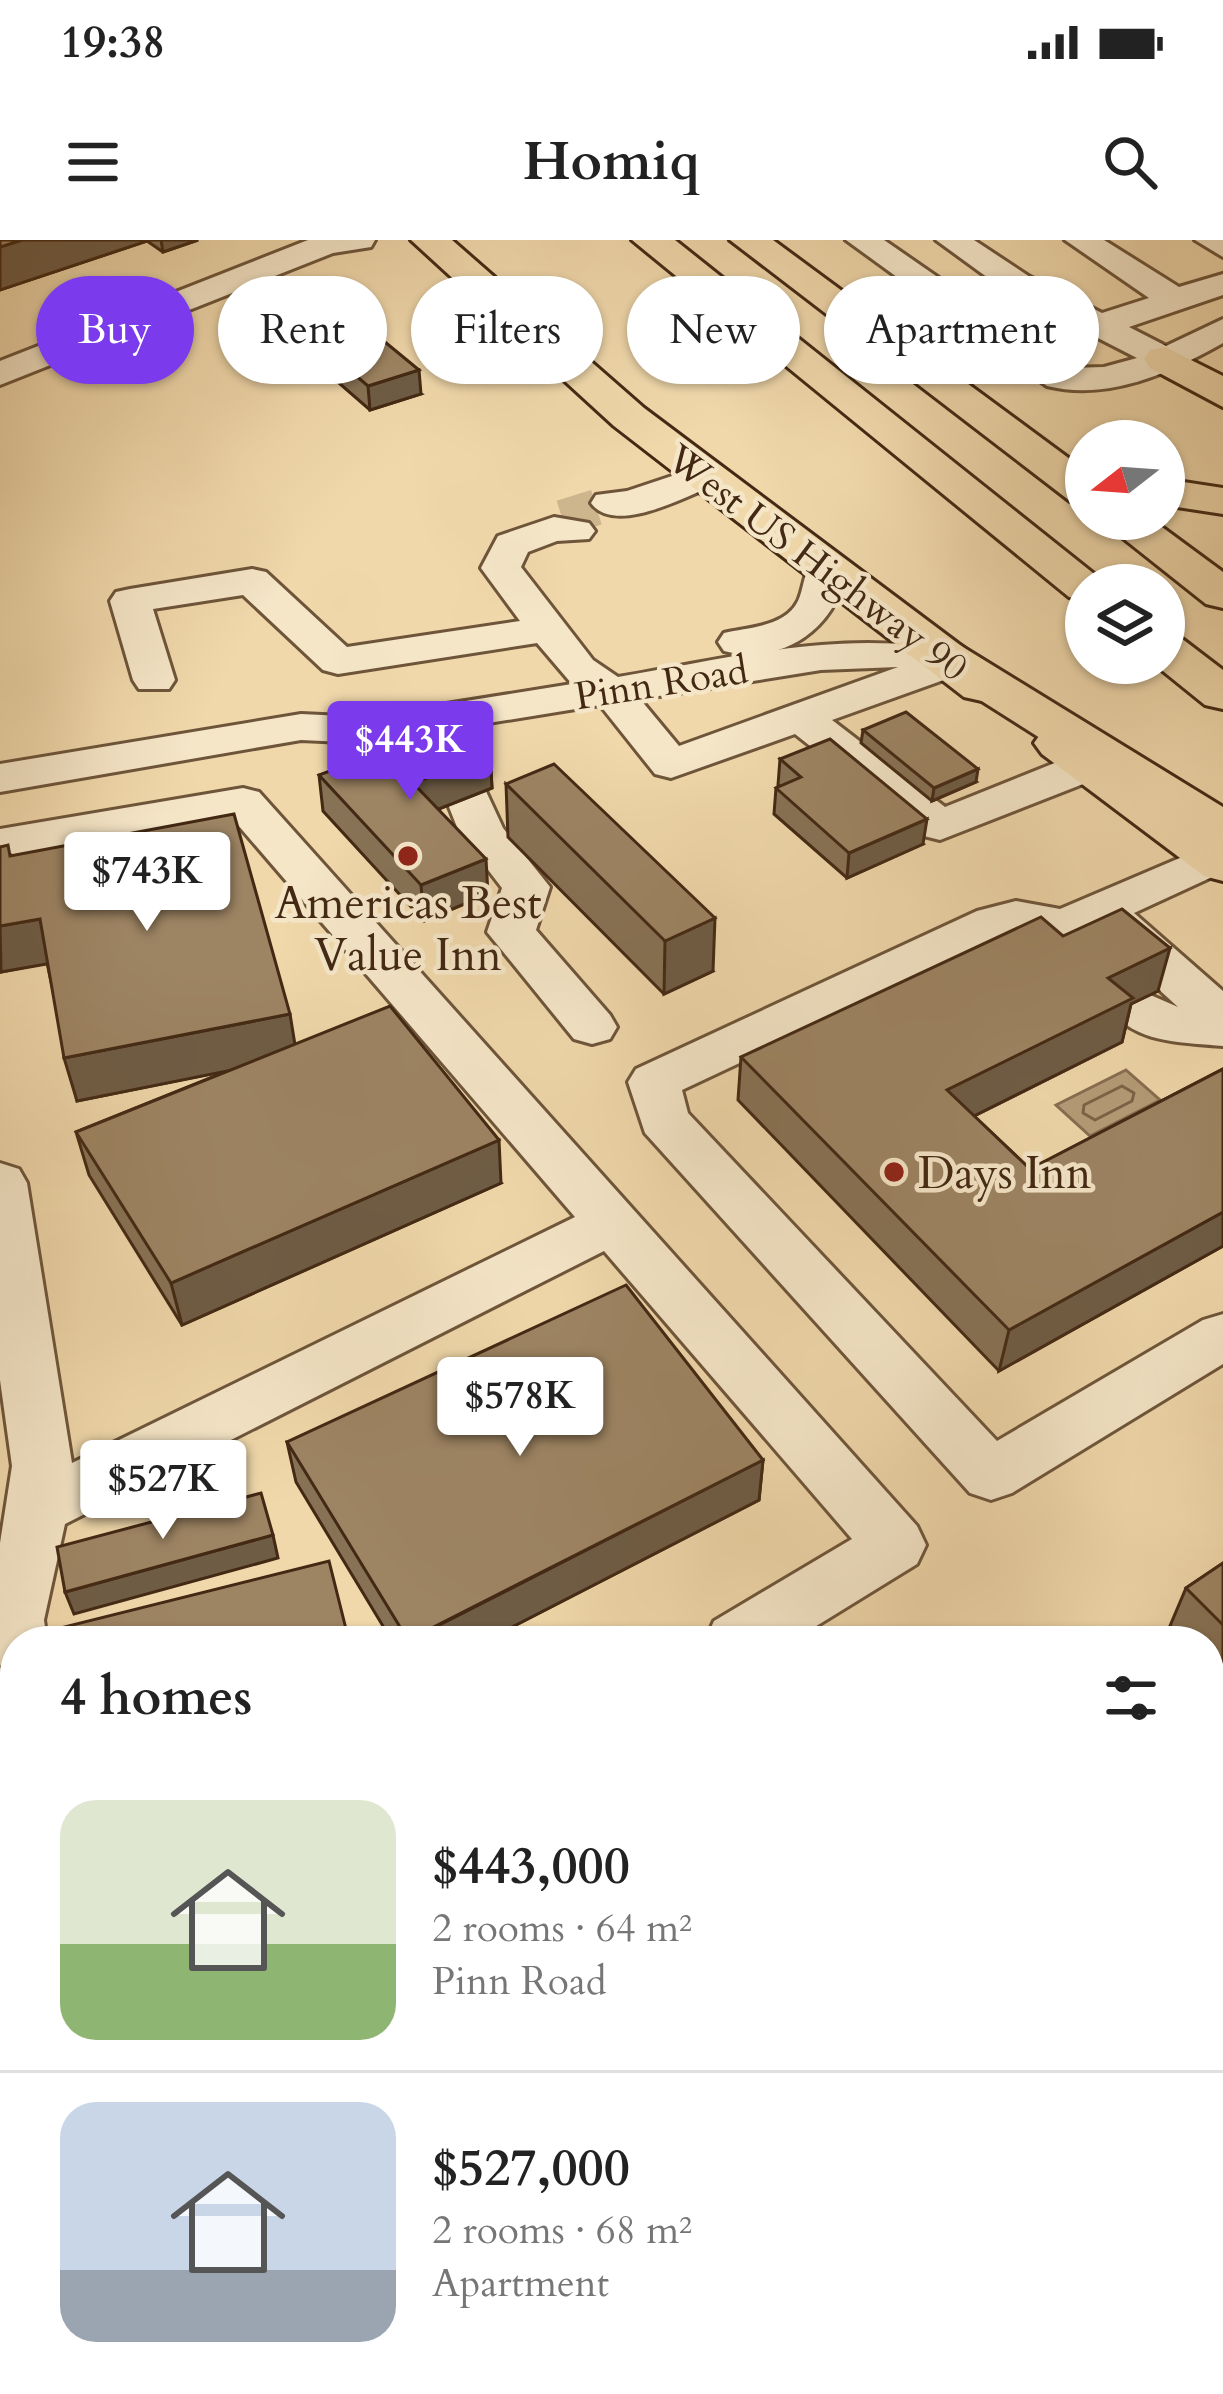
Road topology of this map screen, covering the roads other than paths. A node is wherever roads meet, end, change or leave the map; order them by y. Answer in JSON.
{"nodes":[{"id":1,"x":256,"y":240,"type":"edge"},
{"id":2,"x":430,"y":240,"type":"edge"},
{"id":3,"x":651,"y":240,"type":"edge"},
{"id":4,"x":749,"y":240,"type":"edge"},
{"id":5,"x":761,"y":240,"type":"edge"},
{"id":6,"x":862,"y":240,"type":"edge"},
{"id":7,"x":954,"y":240,"type":"edge"},
{"id":8,"x":1082,"y":240,"type":"edge"},
{"id":9,"x":1211,"y":240,"type":"edge"},
{"id":10,"x":339,"y":242,"type":"edge"},
{"id":11,"x":1223,"y":247,"type":"edge"},
{"id":12,"x":164,"y":275,"type":"joint"},
{"id":13,"x":1223,"y":284,"type":"edge"},
{"id":14,"x":203,"y":294,"type":"junction"},
{"id":15,"x":1176,"y":299,"type":"junction"},
{"id":16,"x":1101,"y":325,"type":"junction"},
{"id":17,"x":1223,"y":329,"type":"edge"},
{"id":18,"x":1166,"y":359,"type":"junction"},
{"id":19,"x":0,"y":374,"type":"edge"},
{"id":20,"x":1223,"y":394,"type":"edge"},
{"id":21,"x":1065,"y":434,"type":"edge"},
{"id":22,"x":1065,"y":476,"type":"edge"},
{"id":23,"x":702,"y":477,"type":"junction"},
{"id":24,"x":1185,"y":495,"type":"edge"},
{"id":25,"x":1223,"y":501,"type":"edge"},
{"id":26,"x":621,"y":507,"type":"tunnel mouth"},
{"id":27,"x":564,"y":526,"type":"tunnel mouth"},
{"id":28,"x":1150,"y":540,"type":"edge"},
{"id":29,"x":1065,"y":570,"type":"edge"},
{"id":30,"x":826,"y":571,"type":"junction"},
{"id":31,"x":1223,"y":594,"type":"edge"},
{"id":32,"x":549,"y":629,"type":"junction"},
{"id":33,"x":937,"y":652,"type":"junction"},
{"id":34,"x":1185,"y":664,"type":"edge"},
{"id":35,"x":154,"y":680,"type":"dead end"},
{"id":36,"x":595,"y":680,"type":"junction"},
{"id":37,"x":1223,"y":694,"type":"edge"},
{"id":38,"x":403,"y":711,"type":"junction"},
{"id":39,"x":800,"y":717,"type":"junction"},
{"id":40,"x":1100,"y":762,"type":"junction"},
{"id":41,"x":369,"y":773,"type":"edge"},
{"id":42,"x":0,"y":778,"type":"edge"},
{"id":43,"x":468,"y":797,"type":"edge"},
{"id":44,"x":0,"y":844,"type":"edge"},
{"id":45,"x":1220,"y":851,"type":"edge"},
{"id":46,"x":1084,"y":934,"type":"junction"},
{"id":47,"x":1132,"y":1004,"type":"edge"},
{"id":48,"x":1223,"y":1018,"type":"edge"},
{"id":49,"x":592,"y":1027,"type":"dead end"},
{"id":50,"x":1223,"y":1029,"type":"edge"},
{"id":51,"x":0,"y":1183,"type":"edge"},
{"id":52,"x":612,"y":1223,"type":"junction"},
{"id":53,"x":1223,"y":1336,"type":"edge"},
{"id":54,"x":37,"y":1509,"type":"junction"},
{"id":55,"x":13,"y":1626,"type":"edge"},
{"id":56,"x":761,"y":1626,"type":"edge"}],
"edges":[{"from":1,"to":12,"type":"street"},
{"from":2,"to":23,"type":"main road","name":"West US Highway 90"},
{"from":3,"to":29,"type":"main road"},
{"from":4,"to":22,"type":"main road"},
{"from":5,"to":21,"type":"main road"},
{"from":6,"to":18,"type":"street"},
{"from":7,"to":16,"type":"street"},
{"from":8,"to":15,"type":"street"},
{"from":9,"to":11,"type":"street"},
{"from":10,"to":14,"type":"street"},
{"from":12,"to":14,"type":"street"},
{"from":13,"to":15,"type":"street"},
{"from":14,"to":19,"type":"street"},
{"from":15,"to":16,"type":"street"},
{"from":16,"to":18,"type":"street"},
{"from":17,"to":18,"type":"street"},
{"from":18,"to":20,"type":"main road"},
{"from":23,"to":26,"type":"street"},
{"from":23,"to":30,"type":"main road","name":"West US Highway 90"},
{"from":24,"to":25,"type":"main road"},
{"from":27,"to":32,"type":"street"},
{"from":28,"to":31,"type":"main road"},
{"from":30,"to":33,"type":"main road","name":"West US Highway 90"},
{"from":30,"to":36,"type":"street","name":"Pinn Road"},
{"from":32,"to":35,"type":"street"},
{"from":32,"to":36,"type":"street"},
{"from":33,"to":36,"type":"street","name":"Pinn Road"},
{"from":33,"to":39,"type":"street"},
{"from":33,"to":40,"type":"main road","name":"West US Highway 90"},
{"from":34,"to":37,"type":"main road"},
{"from":36,"to":38,"type":"street","name":"Pinn Road"},
{"from":36,"to":39,"type":"street"},
{"from":38,"to":41,"type":"street"},
{"from":38,"to":42,"type":"street","name":"Pinn Road"},
{"from":39,"to":40,"type":"street"},
{"from":40,"to":45,"type":"main road"},
{"from":43,"to":49,"type":"street"},
{"from":44,"to":52,"type":"street"},
{"from":45,"to":46,"type":"street"},
{"from":46,"to":48,"type":"street"},
{"from":46,"to":53,"type":"street"},
{"from":47,"to":50,"type":"street"},
{"from":51,"to":54,"type":"street"},
{"from":52,"to":54,"type":"street"},
{"from":52,"to":56,"type":"street"},
{"from":54,"to":55,"type":"street"}]}
